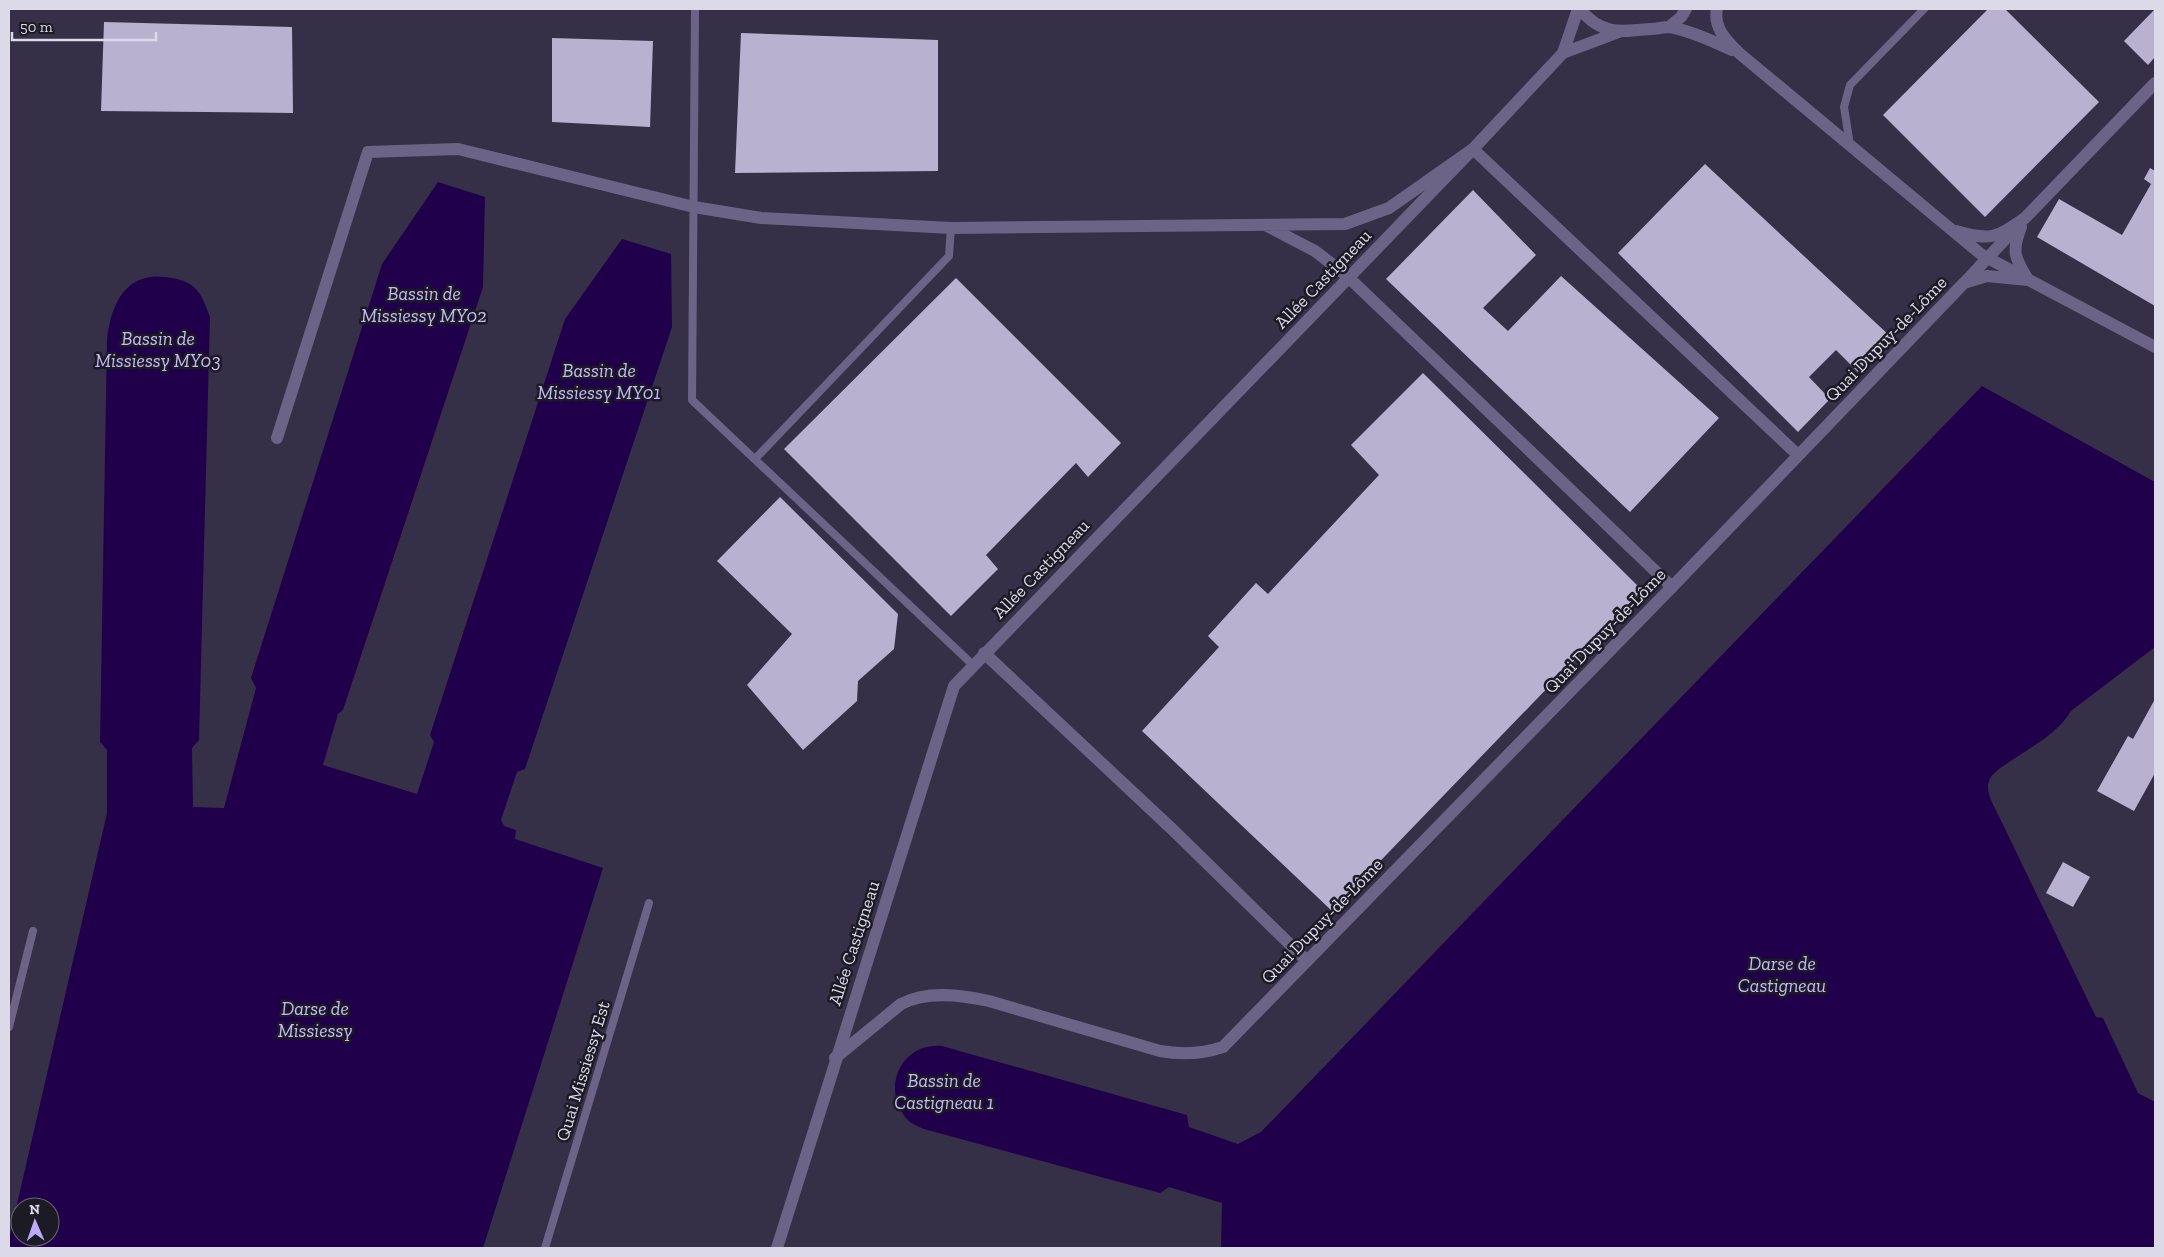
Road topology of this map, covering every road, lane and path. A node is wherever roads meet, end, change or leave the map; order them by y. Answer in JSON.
{"nodes":[{"id":1,"x":695,"y":9,"type":"edge"},
{"id":2,"x":1579,"y":9,"type":"edge"},
{"id":3,"x":1686,"y":9,"type":"edge"},
{"id":4,"x":1717,"y":9,"type":"edge"},
{"id":5,"x":1924,"y":9,"type":"edge"},
{"id":6,"x":1669,"y":27,"type":"junction"},
{"id":7,"x":1622,"y":31,"type":"junction"},
{"id":8,"x":1563,"y":53,"type":"junction"},
{"id":9,"x":1739,"y":54,"type":"junction"},
{"id":10,"x":2155,"y":83,"type":"edge"},
{"id":11,"x":1851,"y":147,"type":"junction"},
{"id":12,"x":1473,"y":149,"type":"junction"},
{"id":13,"x":694,"y":207,"type":"junction"},
{"id":14,"x":2025,"y":218,"type":"junction"},
{"id":15,"x":1265,"y":225,"type":"junction"},
{"id":16,"x":952,"y":228,"type":"junction"},
{"id":17,"x":1951,"y":230,"type":"junction"},
{"id":18,"x":1988,"y":258,"type":"junction"},
{"id":19,"x":1349,"y":277,"type":"junction"},
{"id":20,"x":2028,"y":280,"type":"junction"},
{"id":21,"x":1964,"y":283,"type":"junction"},
{"id":22,"x":2155,"y":347,"type":"edge"},
{"id":23,"x":277,"y":438,"type":"dead end"},
{"id":24,"x":1798,"y":455,"type":"junction"},
{"id":25,"x":755,"y":460,"type":"junction"},
{"id":26,"x":1672,"y":587,"type":"junction"},
{"id":27,"x":984,"y":653,"type":"junction"},
{"id":28,"x":973,"y":665,"type":"junction"},
{"id":29,"x":649,"y":903,"type":"dead end"},
{"id":30,"x":33,"y":931,"type":"dead end"},
{"id":31,"x":1308,"y":961,"type":"junction"},
{"id":32,"x":9,"y":1027,"type":"edge"},
{"id":33,"x":835,"y":1058,"type":"junction"},
{"id":34,"x":545,"y":1248,"type":"edge"},
{"id":35,"x":777,"y":1248,"type":"edge"}],
"edges":[{"from":1,"to":13,"type":"lane"},
{"from":2,"to":7,"type":"street"},
{"from":2,"to":8,"type":"street"},
{"from":3,"to":6,"type":"street"},
{"from":4,"to":9,"type":"street"},
{"from":5,"to":11,"type":"lane"},
{"from":6,"to":7,"type":"street"},
{"from":6,"to":9,"type":"street"},
{"from":7,"to":8,"type":"street"},
{"from":8,"to":12,"type":"street","name":"Allée Castigneau"},
{"from":9,"to":11,"type":"street"},
{"from":10,"to":14,"type":"street"},
{"from":11,"to":17,"type":"street"},
{"from":12,"to":15,"type":"street"},
{"from":12,"to":19,"type":"street","name":"Allée Castigneau"},
{"from":12,"to":24,"type":"street"},
{"from":13,"to":16,"type":"street"},
{"from":13,"to":23,"type":"street"},
{"from":13,"to":25,"type":"lane"},
{"from":14,"to":17,"type":"street"},
{"from":14,"to":18,"type":"street"},
{"from":14,"to":20,"type":"street"},
{"from":15,"to":16,"type":"street"},
{"from":15,"to":19,"type":"street"},
{"from":16,"to":25,"type":"lane"},
{"from":17,"to":18,"type":"street"},
{"from":18,"to":20,"type":"street"},
{"from":18,"to":21,"type":"street"},
{"from":19,"to":26,"type":"street"},
{"from":19,"to":27,"type":"street","name":"Allée Castigneau"},
{"from":20,"to":21,"type":"street","name":"Quai Dupuy-de-Lôme"},
{"from":20,"to":22,"type":"street"},
{"from":21,"to":24,"type":"street","name":"Quai Dupuy-de-Lôme"},
{"from":24,"to":26,"type":"street","name":"Quai Dupuy-de-Lôme"},
{"from":25,"to":28,"type":"lane"},
{"from":26,"to":31,"type":"street","name":"Quai Dupuy-de-Lôme"},
{"from":27,"to":28,"type":"street","name":"Allée Castigneau"},
{"from":27,"to":31,"type":"street"},
{"from":28,"to":33,"type":"street","name":"Allée Castigneau"},
{"from":29,"to":34,"type":"lane","name":"Quai Missiessy Est"},
{"from":30,"to":32,"type":"lane"},
{"from":31,"to":33,"type":"street","name":"Quai Dupuy-de-Lôme"},
{"from":33,"to":35,"type":"street","name":"Allée Castigneau"}]}
